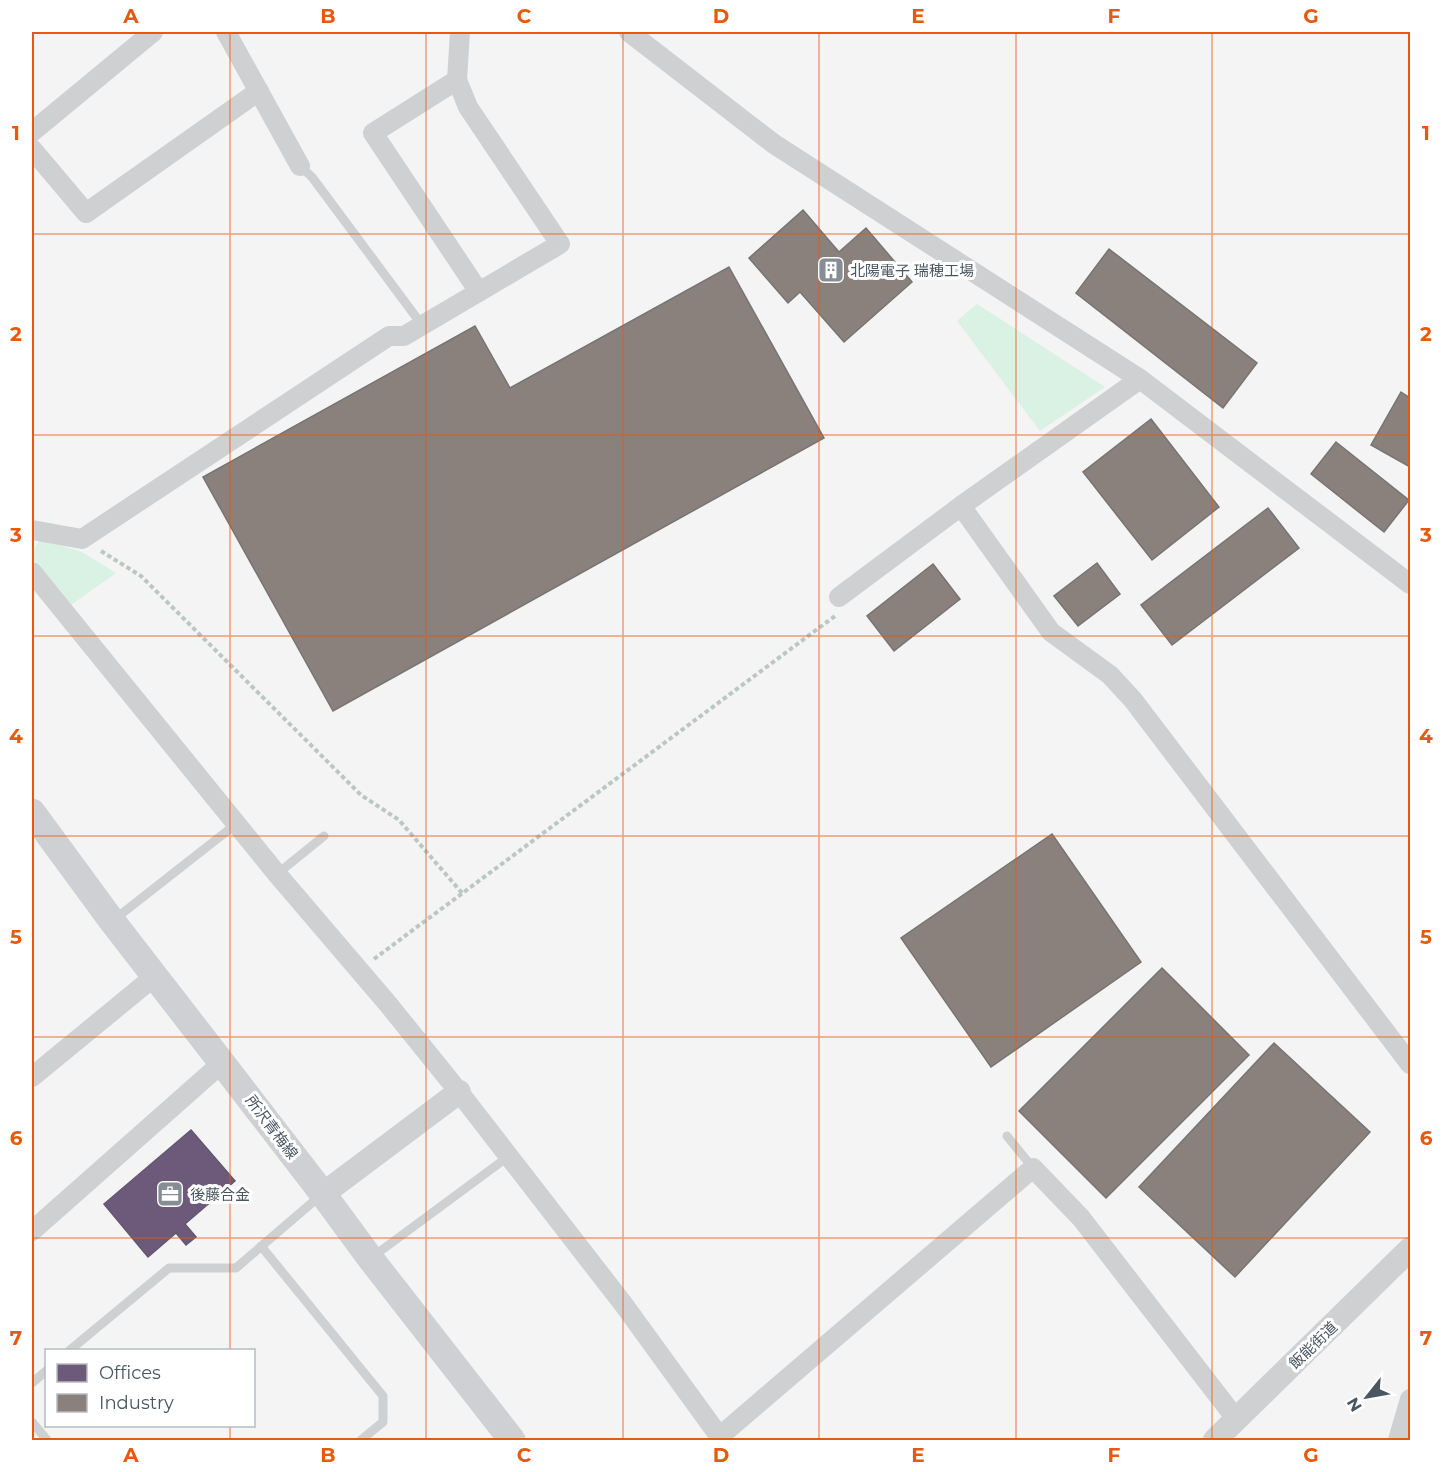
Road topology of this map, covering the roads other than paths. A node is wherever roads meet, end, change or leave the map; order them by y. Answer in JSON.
{"nodes":[{"id":1,"x":153,"y":32,"type":"edge"},
{"id":2,"x":226,"y":32,"type":"edge"},
{"id":3,"x":460,"y":32,"type":"edge"},
{"id":4,"x":629,"y":32,"type":"edge"},
{"id":5,"x":457,"y":80,"type":"junction"},
{"id":6,"x":259,"y":91,"type":"junction"},
{"id":7,"x":32,"y":132,"type":"edge"},
{"id":8,"x":32,"y":149,"type":"edge"},
{"id":9,"x":300,"y":166,"type":"joint"},
{"id":10,"x":478,"y":292,"type":"junction"},
{"id":11,"x":422,"y":326,"type":"junction"},
{"id":12,"x":1140,"y":379,"type":"junction"},
{"id":13,"x":961,"y":506,"type":"junction"},
{"id":14,"x":32,"y":530,"type":"edge"},
{"id":15,"x":32,"y":572,"type":"edge"},
{"id":16,"x":1410,"y":584,"type":"edge"},
{"id":17,"x":839,"y":597,"type":"dead end"},
{"id":18,"x":32,"y":812,"type":"edge"},
{"id":19,"x":236,"y":824,"type":"junction"},
{"id":20,"x":324,"y":836,"type":"dead end"},
{"id":21,"x":276,"y":874,"type":"junction"},
{"id":22,"x":112,"y":921,"type":"junction"},
{"id":23,"x":155,"y":976,"type":"junction"},
{"id":24,"x":222,"y":1062,"type":"junction"},
{"id":25,"x":1410,"y":1064,"type":"edge"},
{"id":26,"x":32,"y":1077,"type":"edge"},
{"id":27,"x":459,"y":1092,"type":"junction"},
{"id":28,"x":1007,"y":1136,"type":"dead end"},
{"id":29,"x":509,"y":1156,"type":"junction"},
{"id":30,"x":1033,"y":1168,"type":"junction"},
{"id":31,"x":323,"y":1194,"type":"junction"},
{"id":32,"x":32,"y":1231,"type":"edge"},
{"id":33,"x":261,"y":1246,"type":"junction"},
{"id":34,"x":1410,"y":1250,"type":"edge"},
{"id":35,"x":370,"y":1258,"type":"junction"},
{"id":36,"x":71,"y":1349,"type":"edge"},
{"id":37,"x":45,"y":1372,"type":"edge"},
{"id":38,"x":32,"y":1383,"type":"edge"},
{"id":39,"x":1410,"y":1399,"type":"edge"},
{"id":40,"x":1237,"y":1420,"type":"junction"},
{"id":41,"x":32,"y":1422,"type":"edge"},
{"id":42,"x":720,"y":1439,"type":"edge"},
{"id":43,"x":47,"y":1440,"type":"edge"},
{"id":44,"x":361,"y":1440,"type":"edge"},
{"id":45,"x":512,"y":1440,"type":"edge"},
{"id":46,"x":1215,"y":1440,"type":"edge"},
{"id":47,"x":1398,"y":1440,"type":"edge"}],
"edges":[{"from":1,"to":7,"type":"street"},
{"from":2,"to":6,"type":"street"},
{"from":3,"to":5,"type":"street"},
{"from":4,"to":12,"type":"street"},
{"from":5,"to":10,"type":"street"},
{"from":5,"to":10,"type":"street"},
{"from":6,"to":8,"type":"street"},
{"from":6,"to":9,"type":"street"},
{"from":9,"to":11,"type":"lane"},
{"from":10,"to":11,"type":"street"},
{"from":11,"to":14,"type":"street"},
{"from":12,"to":13,"type":"street"},
{"from":12,"to":16,"type":"street"},
{"from":13,"to":17,"type":"street"},
{"from":13,"to":25,"type":"street"},
{"from":15,"to":19,"type":"street"},
{"from":18,"to":22,"type":"main road","name":"所沢青梅線"},
{"from":19,"to":21,"type":"street"},
{"from":19,"to":22,"type":"lane"},
{"from":20,"to":21,"type":"lane"},
{"from":21,"to":27,"type":"street"},
{"from":22,"to":23,"type":"main road","name":"所沢青梅線"},
{"from":23,"to":24,"type":"main road","name":"所沢青梅線"},
{"from":23,"to":26,"type":"street"},
{"from":24,"to":31,"type":"main road","name":"所沢青梅線"},
{"from":24,"to":32,"type":"street"},
{"from":27,"to":29,"type":"street"},
{"from":27,"to":31,"type":"street"},
{"from":28,"to":30,"type":"lane"},
{"from":29,"to":35,"type":"lane"},
{"from":29,"to":42,"type":"street"},
{"from":30,"to":40,"type":"street"},
{"from":30,"to":42,"type":"street"},
{"from":31,"to":33,"type":"lane"},
{"from":31,"to":35,"type":"main road","name":"所沢青梅線"},
{"from":33,"to":36,"type":"lane"},
{"from":33,"to":44,"type":"lane"},
{"from":34,"to":40,"type":"street","name":"飯能街道"},
{"from":35,"to":45,"type":"main road","name":"所沢青梅線"},
{"from":37,"to":38,"type":"lane"},
{"from":39,"to":47,"type":"street"},
{"from":40,"to":46,"type":"street","name":"飯能街道"},
{"from":41,"to":43,"type":"lane"}]}
